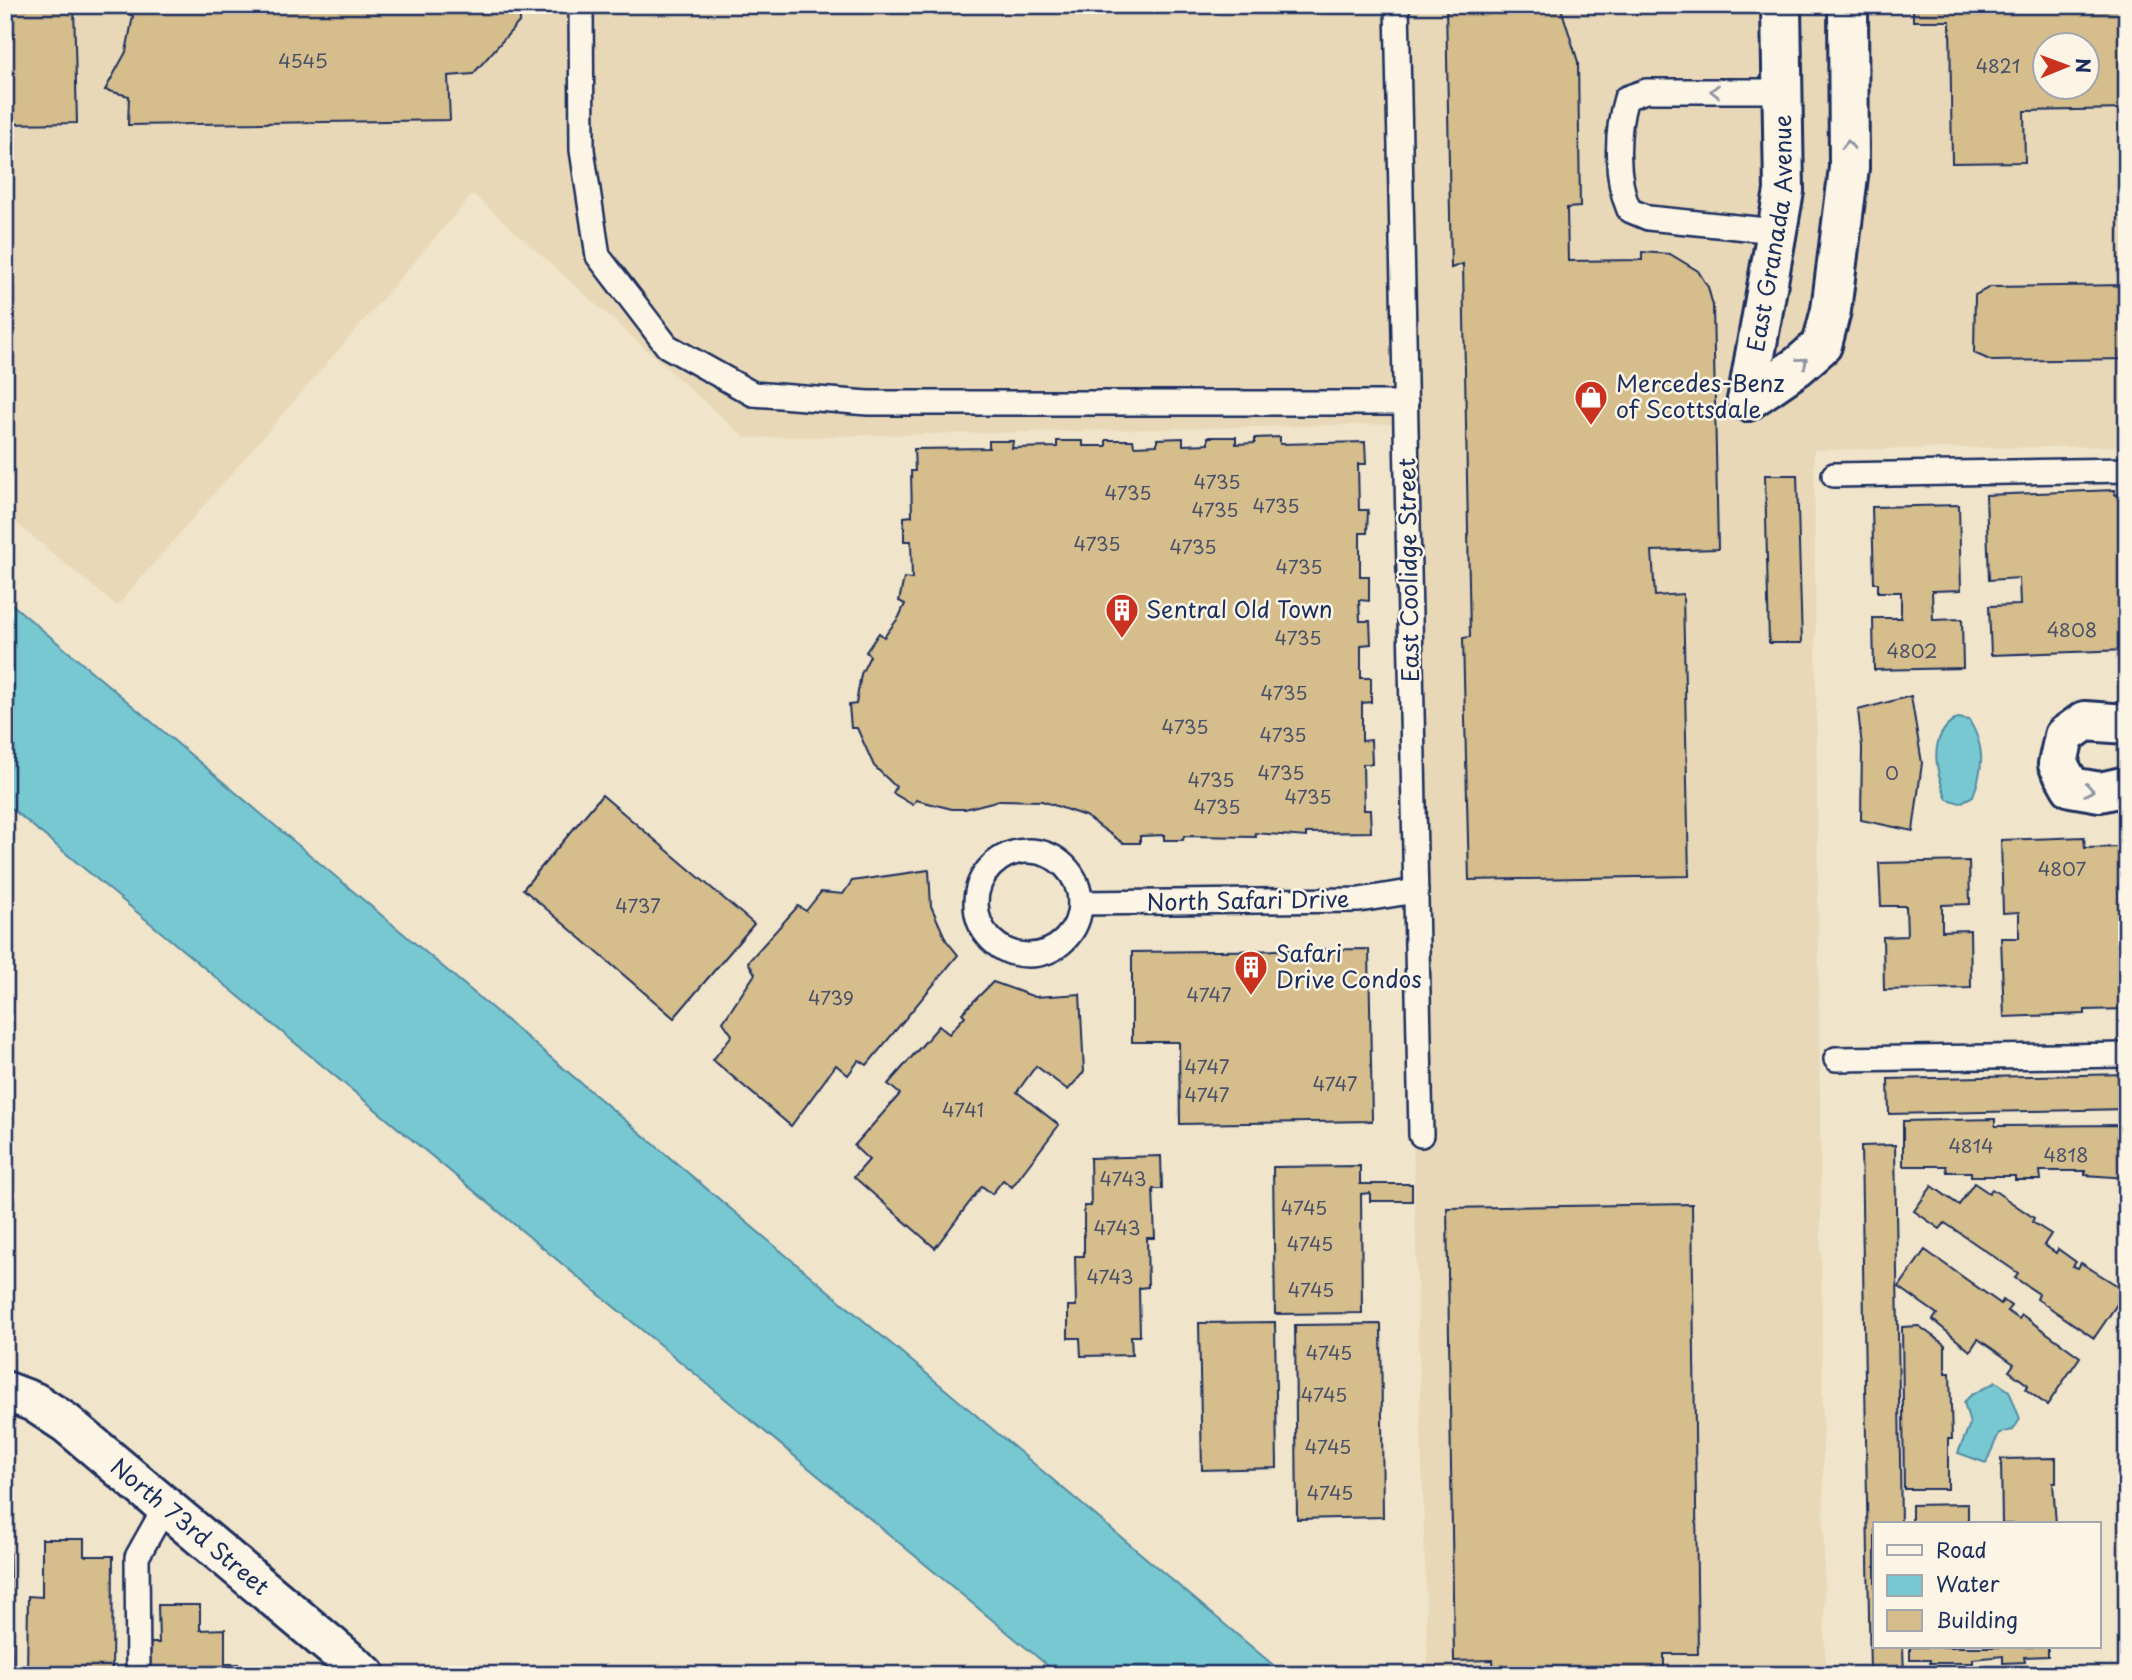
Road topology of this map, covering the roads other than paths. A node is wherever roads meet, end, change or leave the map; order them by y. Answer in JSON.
{"nodes":[{"id":1,"x":581,"y":5,"type":"edge"},
{"id":2,"x":1397,"y":5,"type":"edge"},
{"id":3,"x":1781,"y":5,"type":"edge"},
{"id":4,"x":1848,"y":5,"type":"edge"},
{"id":5,"x":1783,"y":91,"type":"junction"},
{"id":6,"x":1776,"y":231,"type":"junction"},
{"id":7,"x":1406,"y":403,"type":"junction"},
{"id":8,"x":2127,"y":470,"type":"edge"},
{"id":9,"x":1834,"y":475,"type":"dead end"},
{"id":10,"x":2127,"y":724,"type":"edge"},
{"id":11,"x":2127,"y":786,"type":"edge"},
{"id":12,"x":1416,"y":891,"type":"junction"},
{"id":13,"x":1080,"y":904,"type":"junction"},
{"id":14,"x":2127,"y":1055,"type":"edge"},
{"id":15,"x":1836,"y":1059,"type":"dead end"},
{"id":16,"x":1422,"y":1135,"type":"dead end"},
{"id":17,"x":5,"y":1391,"type":"edge"},
{"id":18,"x":165,"y":1507,"type":"junction"},
{"id":19,"x":138,"y":1675,"type":"edge"},
{"id":20,"x":366,"y":1675,"type":"edge"}],
"edges":[{"from":1,"to":7,"type":"lane"},
{"from":2,"to":7,"type":"lane","name":"East Coolidge Street"},
{"from":3,"to":5,"type":"street","name":"East Granada Avenue"},
{"from":6,"to":4,"type":"street","name":"East Granada Avenue","one_way":true},
{"from":5,"to":6,"type":"street","name":"East Granada Avenue"},
{"from":5,"to":6,"type":"lane","one_way":true},
{"from":7,"to":12,"type":"lane","name":"East Coolidge Street"},
{"from":8,"to":9,"type":"lane"},
{"from":10,"to":11,"type":"street","one_way":true},
{"from":12,"to":13,"type":"lane","name":"North Safari Drive"},
{"from":12,"to":16,"type":"lane","name":"East Coolidge Street"},
{"from":13,"to":13,"type":"lane"},
{"from":14,"to":15,"type":"lane"},
{"from":17,"to":18,"type":"street","name":"North 73rd Street"},
{"from":18,"to":19,"type":"lane"},
{"from":18,"to":20,"type":"street","name":"North 73rd Street"}]}
